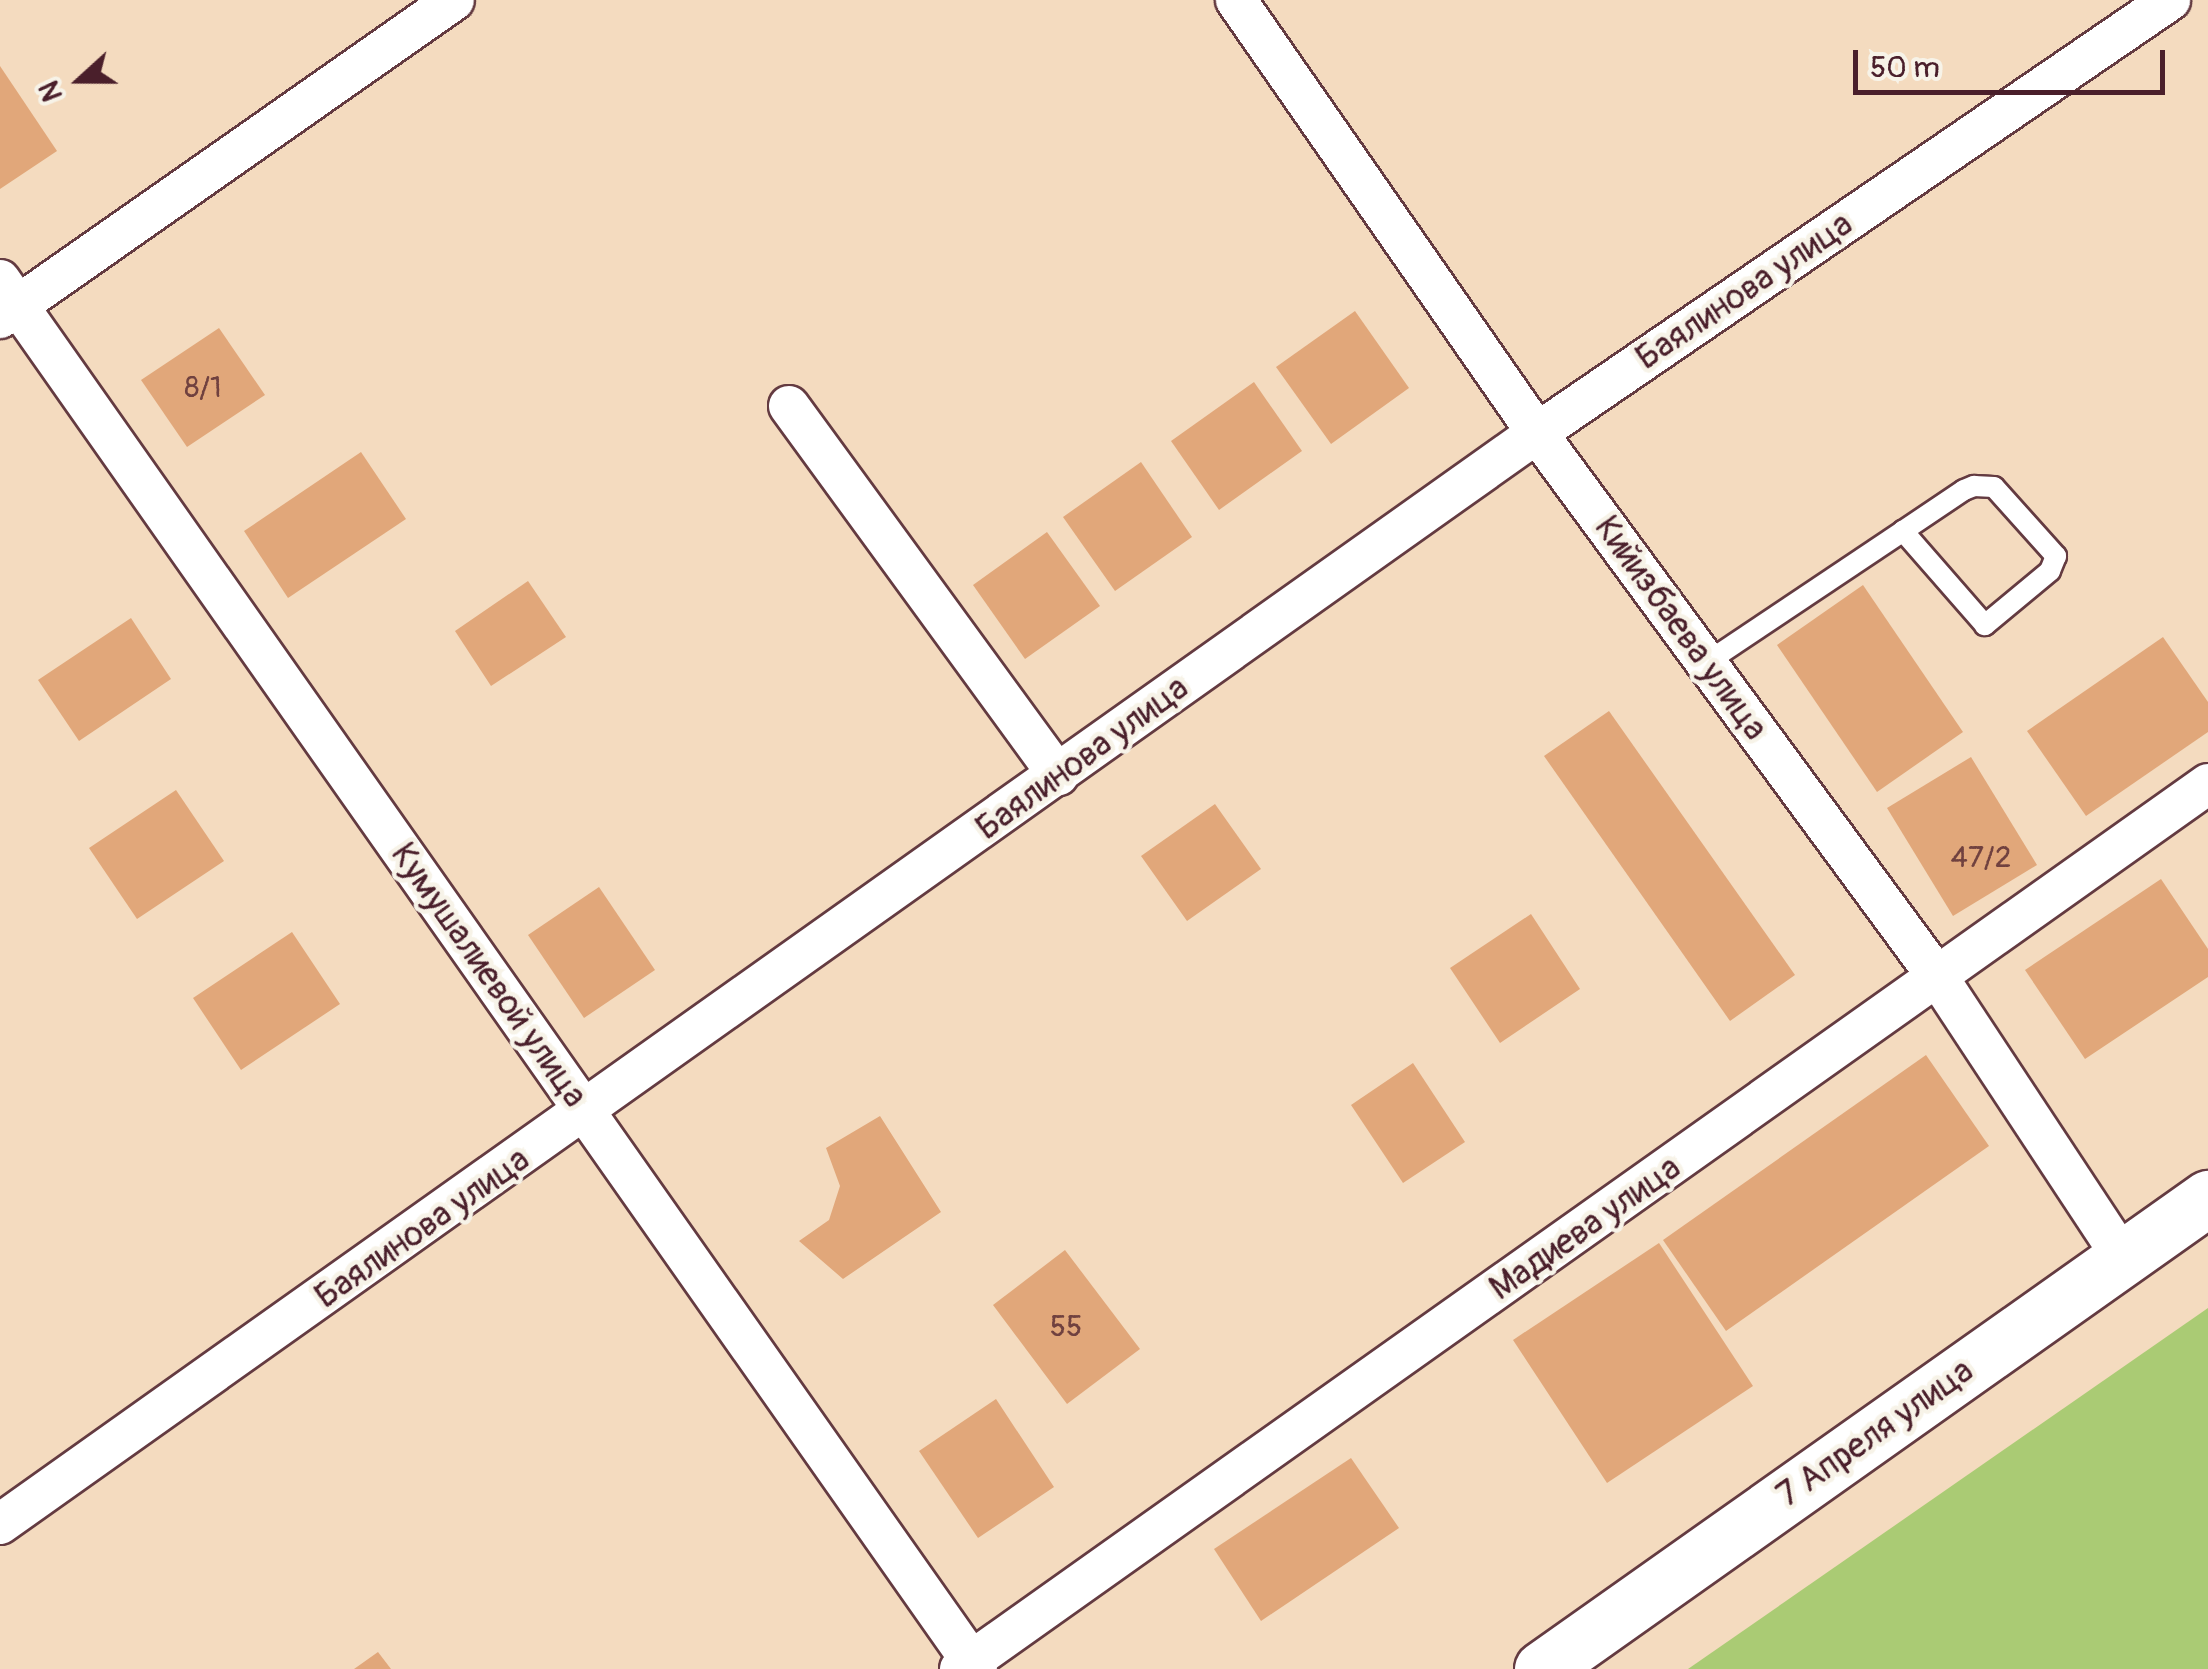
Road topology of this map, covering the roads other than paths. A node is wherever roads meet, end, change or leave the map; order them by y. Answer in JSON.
{"nodes":[{"id":1,"x":454,"y":0,"type":"edge"},
{"id":2,"x":1236,"y":0,"type":"edge"},
{"id":3,"x":2170,"y":0,"type":"edge"},
{"id":4,"x":6,"y":301,"type":"edge"},
{"id":5,"x":790,"y":406,"type":"dead end"},
{"id":6,"x":1537,"y":433,"type":"junction"},
{"id":7,"x":1903,"y":530,"type":"junction"},
{"id":8,"x":1706,"y":663,"type":"junction"},
{"id":9,"x":1058,"y":775,"type":"junction"},
{"id":10,"x":2208,"y":784,"type":"edge"},
{"id":11,"x":1939,"y":979,"type":"junction"},
{"id":12,"x":586,"y":1113,"type":"junction"},
{"id":13,"x":2208,"y":1198,"type":"edge"},
{"id":14,"x":2122,"y":1258,"type":"junction"},
{"id":15,"x":0,"y":1524,"type":"edge"},
{"id":16,"x":970,"y":1666,"type":"edge"},
{"id":17,"x":1542,"y":1669,"type":"edge"}],
"edges":[{"from":1,"to":4,"type":"street"},
{"from":2,"to":6,"type":"street","name":"Кийизбаева улица"},
{"from":3,"to":6,"type":"street","name":"Баялинова улица"},
{"from":4,"to":12,"type":"street","name":"Кумушалиевой улица"},
{"from":5,"to":9,"type":"street"},
{"from":6,"to":8,"type":"street","name":"Кийизбаева улица"},
{"from":6,"to":9,"type":"street","name":"Баялинова улица"},
{"from":7,"to":7,"type":"lane"},
{"from":7,"to":8,"type":"lane"},
{"from":8,"to":11,"type":"street","name":"Кийизбаева улица"},
{"from":9,"to":12,"type":"street","name":"Баялинова улица"},
{"from":10,"to":11,"type":"street","name":"Мадиева улица"},
{"from":11,"to":14,"type":"street","name":"Кийизбаева улица"},
{"from":11,"to":16,"type":"street","name":"Мадиева улица"},
{"from":12,"to":15,"type":"street","name":"Баялинова улица"},
{"from":12,"to":16,"type":"street","name":"Кумушалиевой улица"},
{"from":13,"to":14,"type":"main road","name":"7 Апреля улица"},
{"from":14,"to":17,"type":"main road","name":"7 Апреля улица"}]}
